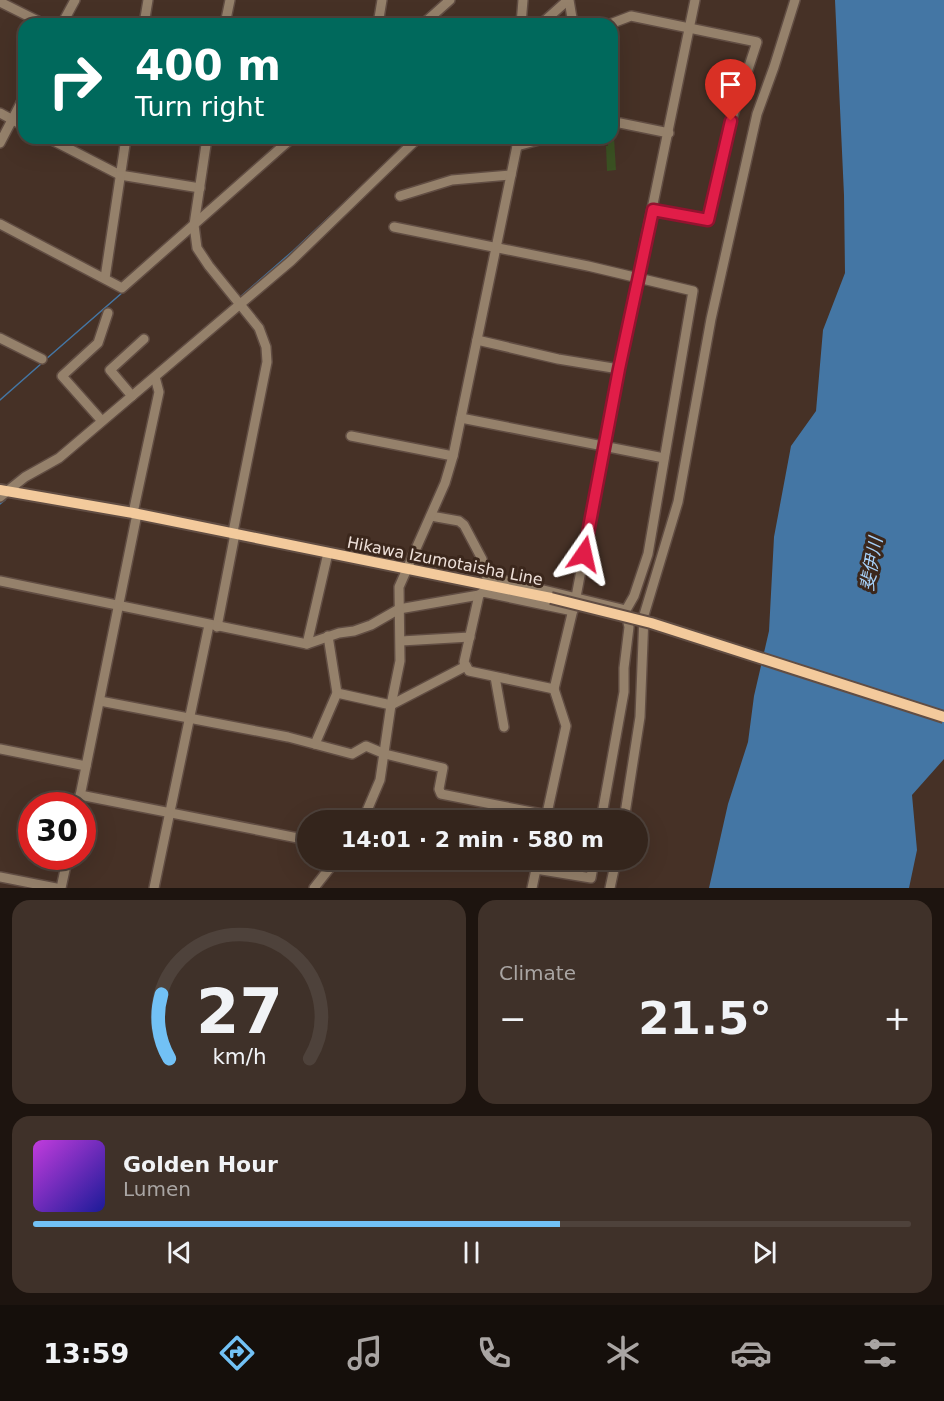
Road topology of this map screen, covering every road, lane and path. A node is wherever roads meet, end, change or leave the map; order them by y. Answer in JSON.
{"nodes":[{"id":1,"x":75,"y":0,"type":"edge"},
{"id":2,"x":148,"y":0,"type":"edge"},
{"id":3,"x":230,"y":0,"type":"edge"},
{"id":4,"x":381,"y":0,"type":"edge"},
{"id":5,"x":450,"y":0,"type":"edge"},
{"id":6,"x":523,"y":0,"type":"edge"},
{"id":7,"x":568,"y":0,"type":"edge"},
{"id":8,"x":695,"y":0,"type":"edge"},
{"id":9,"x":795,"y":0,"type":"edge"},
{"id":10,"x":0,"y":2,"type":"edge"},
{"id":11,"x":32,"y":18,"type":"edge"},
{"id":12,"x":65,"y":18,"type":"edge"},
{"id":13,"x":145,"y":18,"type":"edge"},
{"id":14,"x":226,"y":18,"type":"edge"},
{"id":15,"x":379,"y":18,"type":"edge"},
{"id":16,"x":430,"y":18,"type":"edge"},
{"id":17,"x":522,"y":18,"type":"edge"},
{"id":18,"x":548,"y":18,"type":"edge"},
{"id":19,"x":572,"y":18,"type":"edge"},
{"id":20,"x":618,"y":21,"type":"edge"},
{"id":21,"x":690,"y":28,"type":"junction"},
{"id":22,"x":18,"y":108,"type":"edge"},
{"id":23,"x":0,"y":113,"type":"edge"},
{"id":24,"x":12,"y":120,"type":"junction"},
{"id":25,"x":18,"y":123,"type":"edge"},
{"id":26,"x":618,"y":123,"type":"edge"},
{"id":27,"x":669,"y":133,"type":"junction"},
{"id":28,"x":0,"y":143,"type":"edge"},
{"id":29,"x":59,"y":144,"type":"edge"},
{"id":30,"x":125,"y":144,"type":"edge"},
{"id":31,"x":206,"y":144,"type":"edge"},
{"id":32,"x":285,"y":144,"type":"edge"},
{"id":33,"x":412,"y":144,"type":"edge"},
{"id":34,"x":516,"y":144,"type":"edge"},
{"id":35,"x":511,"y":175,"type":"junction"},
{"id":36,"x":120,"y":176,"type":"junction"},
{"id":37,"x":200,"y":188,"type":"junction"},
{"id":38,"x":400,"y":196,"type":"dead end"},
{"id":39,"x":653,"y":210,"type":"junction"},
{"id":40,"x":0,"y":224,"type":"edge"},
{"id":41,"x":194,"y":225,"type":"junction"},
{"id":42,"x":394,"y":227,"type":"dead end"},
{"id":43,"x":495,"y":248,"type":"junction"},
{"id":44,"x":639,"y":277,"type":"junction"},
{"id":45,"x":105,"y":278,"type":"junction"},
{"id":46,"x":240,"y":304,"type":"junction"},
{"id":47,"x":108,"y":313,"type":"dead end"},
{"id":48,"x":0,"y":338,"type":"edge"},
{"id":49,"x":144,"y":339,"type":"dead end"},
{"id":50,"x":477,"y":340,"type":"junction"},
{"id":51,"x":42,"y":359,"type":"dead end"},
{"id":52,"x":619,"y":369,"type":"junction"},
{"id":53,"x":155,"y":377,"type":"junction"},
{"id":54,"x":132,"y":396,"type":"junction"},
{"id":55,"x":461,"y":418,"type":"junction"},
{"id":56,"x":102,"y":421,"type":"junction"},
{"id":57,"x":351,"y":436,"type":"dead end"},
{"id":58,"x":606,"y":447,"type":"junction"},
{"id":59,"x":453,"y":456,"type":"junction"},
{"id":60,"x":664,"y":458,"type":"junction"},
{"id":61,"x":2,"y":493,"type":"edge"},
{"id":62,"x":135,"y":513,"type":"junction"},
{"id":63,"x":431,"y":516,"type":"junction"},
{"id":64,"x":233,"y":532,"type":"junction"},
{"id":65,"x":328,"y":553,"type":"junction"},
{"id":66,"x":407,"y":568,"type":"junction"},
{"id":67,"x":0,"y":581,"type":"edge"},
{"id":68,"x":478,"y":595,"type":"junction"},
{"id":69,"x":576,"y":597,"type":"junction"},
{"id":70,"x":119,"y":605,"type":"junction"},
{"id":71,"x":399,"y":609,"type":"junction"},
{"id":72,"x":626,"y":610,"type":"junction"},
{"id":73,"x":573,"y":611,"type":"junction"},
{"id":74,"x":213,"y":626,"type":"junction"},
{"id":75,"x":328,"y":636,"type":"junction"},
{"id":76,"x":470,"y":637,"type":"junction"},
{"id":77,"x":401,"y":641,"type":"junction"},
{"id":78,"x":306,"y":644,"type":"junction"},
{"id":79,"x":466,"y":666,"type":"junction"},
{"id":80,"x":495,"y":677,"type":"junction"},
{"id":81,"x":554,"y":689,"type":"junction"},
{"id":82,"x":337,"y":693,"type":"junction"},
{"id":83,"x":100,"y":700,"type":"junction"},
{"id":84,"x":391,"y":705,"type":"junction"},
{"id":85,"x":944,"y":717,"type":"edge"},
{"id":86,"x":189,"y":718,"type":"junction"},
{"id":87,"x":504,"y":727,"type":"dead end"},
{"id":88,"x":315,"y":744,"type":"junction"},
{"id":89,"x":0,"y":749,"type":"edge"},
{"id":90,"x":385,"y":754,"type":"junction"},
{"id":91,"x":86,"y":766,"type":"junction"},
{"id":92,"x":81,"y":792,"type":"edge"},
{"id":93,"x":96,"y":798,"type":"edge"},
{"id":94,"x":367,"y":810,"type":"edge"},
{"id":95,"x":511,"y":810,"type":"edge"},
{"id":96,"x":548,"y":810,"type":"edge"},
{"id":97,"x":603,"y":810,"type":"edge"},
{"id":98,"x":626,"y":810,"type":"edge"},
{"id":99,"x":169,"y":812,"type":"junction"},
{"id":100,"x":297,"y":838,"type":"edge"},
{"id":101,"x":65,"y":870,"type":"edge"},
{"id":102,"x":328,"y":870,"type":"edge"},
{"id":103,"x":536,"y":870,"type":"edge"},
{"id":104,"x":560,"y":870,"type":"edge"},
{"id":105,"x":592,"y":870,"type":"edge"},
{"id":106,"x":614,"y":870,"type":"edge"},
{"id":107,"x":0,"y":877,"type":"edge"},
{"id":108,"x":56,"y":888,"type":"edge"},
{"id":109,"x":61,"y":888,"type":"edge"},
{"id":110,"x":154,"y":888,"type":"edge"},
{"id":111,"x":314,"y":888,"type":"edge"},
{"id":112,"x":532,"y":888,"type":"edge"},
{"id":113,"x":610,"y":888,"type":"edge"}],
"edges":[{"from":1,"to":12,"type":"street"},
{"from":2,"to":13,"type":"street"},
{"from":3,"to":14,"type":"street"},
{"from":4,"to":15,"type":"street"},
{"from":5,"to":16,"type":"street"},
{"from":6,"to":17,"type":"street"},
{"from":7,"to":18,"type":"street"},
{"from":7,"to":19,"type":"street"},
{"from":8,"to":21,"type":"street"},
{"from":9,"to":98,"type":"street"},
{"from":10,"to":11,"type":"street"},
{"from":20,"to":21,"type":"street"},
{"from":21,"to":27,"type":"street"},
{"from":21,"to":39,"type":"street"},
{"from":22,"to":24,"type":"street"},
{"from":23,"to":24,"type":"street"},
{"from":24,"to":25,"type":"street"},
{"from":24,"to":28,"type":"street"},
{"from":26,"to":27,"type":"street"},
{"from":27,"to":39,"type":"street"},
{"from":29,"to":36,"type":"street"},
{"from":30,"to":36,"type":"street"},
{"from":31,"to":37,"type":"street"},
{"from":32,"to":41,"type":"street"},
{"from":33,"to":46,"type":"street"},
{"from":34,"to":35,"type":"street"},
{"from":35,"to":38,"type":"street"},
{"from":35,"to":43,"type":"street"},
{"from":36,"to":37,"type":"street"},
{"from":36,"to":45,"type":"street"},
{"from":37,"to":41,"type":"street"},
{"from":39,"to":44,"type":"street"},
{"from":40,"to":45,"type":"street"},
{"from":41,"to":45,"type":"street"},
{"from":41,"to":46,"type":"street"},
{"from":42,"to":43,"type":"street"},
{"from":43,"to":44,"type":"street"},
{"from":43,"to":50,"type":"street"},
{"from":44,"to":52,"type":"street"},
{"from":44,"to":60,"type":"street"},
{"from":46,"to":53,"type":"street"},
{"from":46,"to":64,"type":"street"},
{"from":47,"to":56,"type":"street"},
{"from":48,"to":51,"type":"street"},
{"from":49,"to":54,"type":"street"},
{"from":50,"to":52,"type":"street"},
{"from":50,"to":55,"type":"street"},
{"from":52,"to":58,"type":"street"},
{"from":53,"to":54,"type":"street"},
{"from":53,"to":62,"type":"street"},
{"from":54,"to":56,"type":"street"},
{"from":55,"to":58,"type":"street"},
{"from":55,"to":59,"type":"street"},
{"from":56,"to":61,"type":"street"},
{"from":57,"to":59,"type":"street"},
{"from":58,"to":60,"type":"street"},
{"from":58,"to":69,"type":"street"},
{"from":59,"to":63,"type":"street"},
{"from":60,"to":72,"type":"street"},
{"from":61,"to":62,"type":"main road","name":"Hikawa Izumotaisha Line"},
{"from":62,"to":64,"type":"main road","name":"Hikawa Izumotaisha Line"},
{"from":62,"to":70,"type":"street"},
{"from":63,"to":66,"type":"street"},
{"from":63,"to":69,"type":"street"},
{"from":64,"to":65,"type":"main road","name":"Hikawa Izumotaisha Line"},
{"from":64,"to":74,"type":"street"},
{"from":65,"to":66,"type":"main road","name":"Hikawa Izumotaisha Line"},
{"from":65,"to":78,"type":"street"},
{"from":66,"to":71,"type":"street"},
{"from":66,"to":85,"type":"main road","name":"Hikawa Izumotaisha Line","bridge":true},
{"from":67,"to":70,"type":"street"},
{"from":68,"to":71,"type":"street"},
{"from":68,"to":73,"type":"street"},
{"from":68,"to":76,"type":"street"},
{"from":69,"to":72,"type":"street"},
{"from":69,"to":73,"type":"street"},
{"from":70,"to":74,"type":"street"},
{"from":70,"to":83,"type":"street"},
{"from":71,"to":75,"type":"street"},
{"from":71,"to":77,"type":"street"},
{"from":72,"to":97,"type":"street"},
{"from":73,"to":81,"type":"street"},
{"from":74,"to":78,"type":"street"},
{"from":74,"to":86,"type":"street"},
{"from":75,"to":78,"type":"street"},
{"from":75,"to":82,"type":"street"},
{"from":76,"to":77,"type":"street"},
{"from":76,"to":79,"type":"street"},
{"from":77,"to":84,"type":"street"},
{"from":79,"to":80,"type":"street"},
{"from":79,"to":84,"type":"street"},
{"from":80,"to":81,"type":"street"},
{"from":80,"to":87,"type":"street"},
{"from":81,"to":96,"type":"street"},
{"from":82,"to":84,"type":"street"},
{"from":82,"to":88,"type":"street"},
{"from":83,"to":86,"type":"street"},
{"from":83,"to":91,"type":"street"},
{"from":84,"to":90,"type":"street"},
{"from":86,"to":88,"type":"street"},
{"from":86,"to":99,"type":"street"},
{"from":88,"to":90,"type":"street"},
{"from":89,"to":91,"type":"street"},
{"from":90,"to":94,"type":"street"},
{"from":90,"to":95,"type":"street"},
{"from":91,"to":92,"type":"street"},
{"from":93,"to":99,"type":"street"},
{"from":99,"to":100,"type":"street"},
{"from":99,"to":110,"type":"street"},
{"from":101,"to":109,"type":"street"},
{"from":102,"to":111,"type":"street"},
{"from":103,"to":112,"type":"street"},
{"from":104,"to":105,"type":"street"},
{"from":106,"to":113,"type":"street"},
{"from":107,"to":108,"type":"street"}]}
